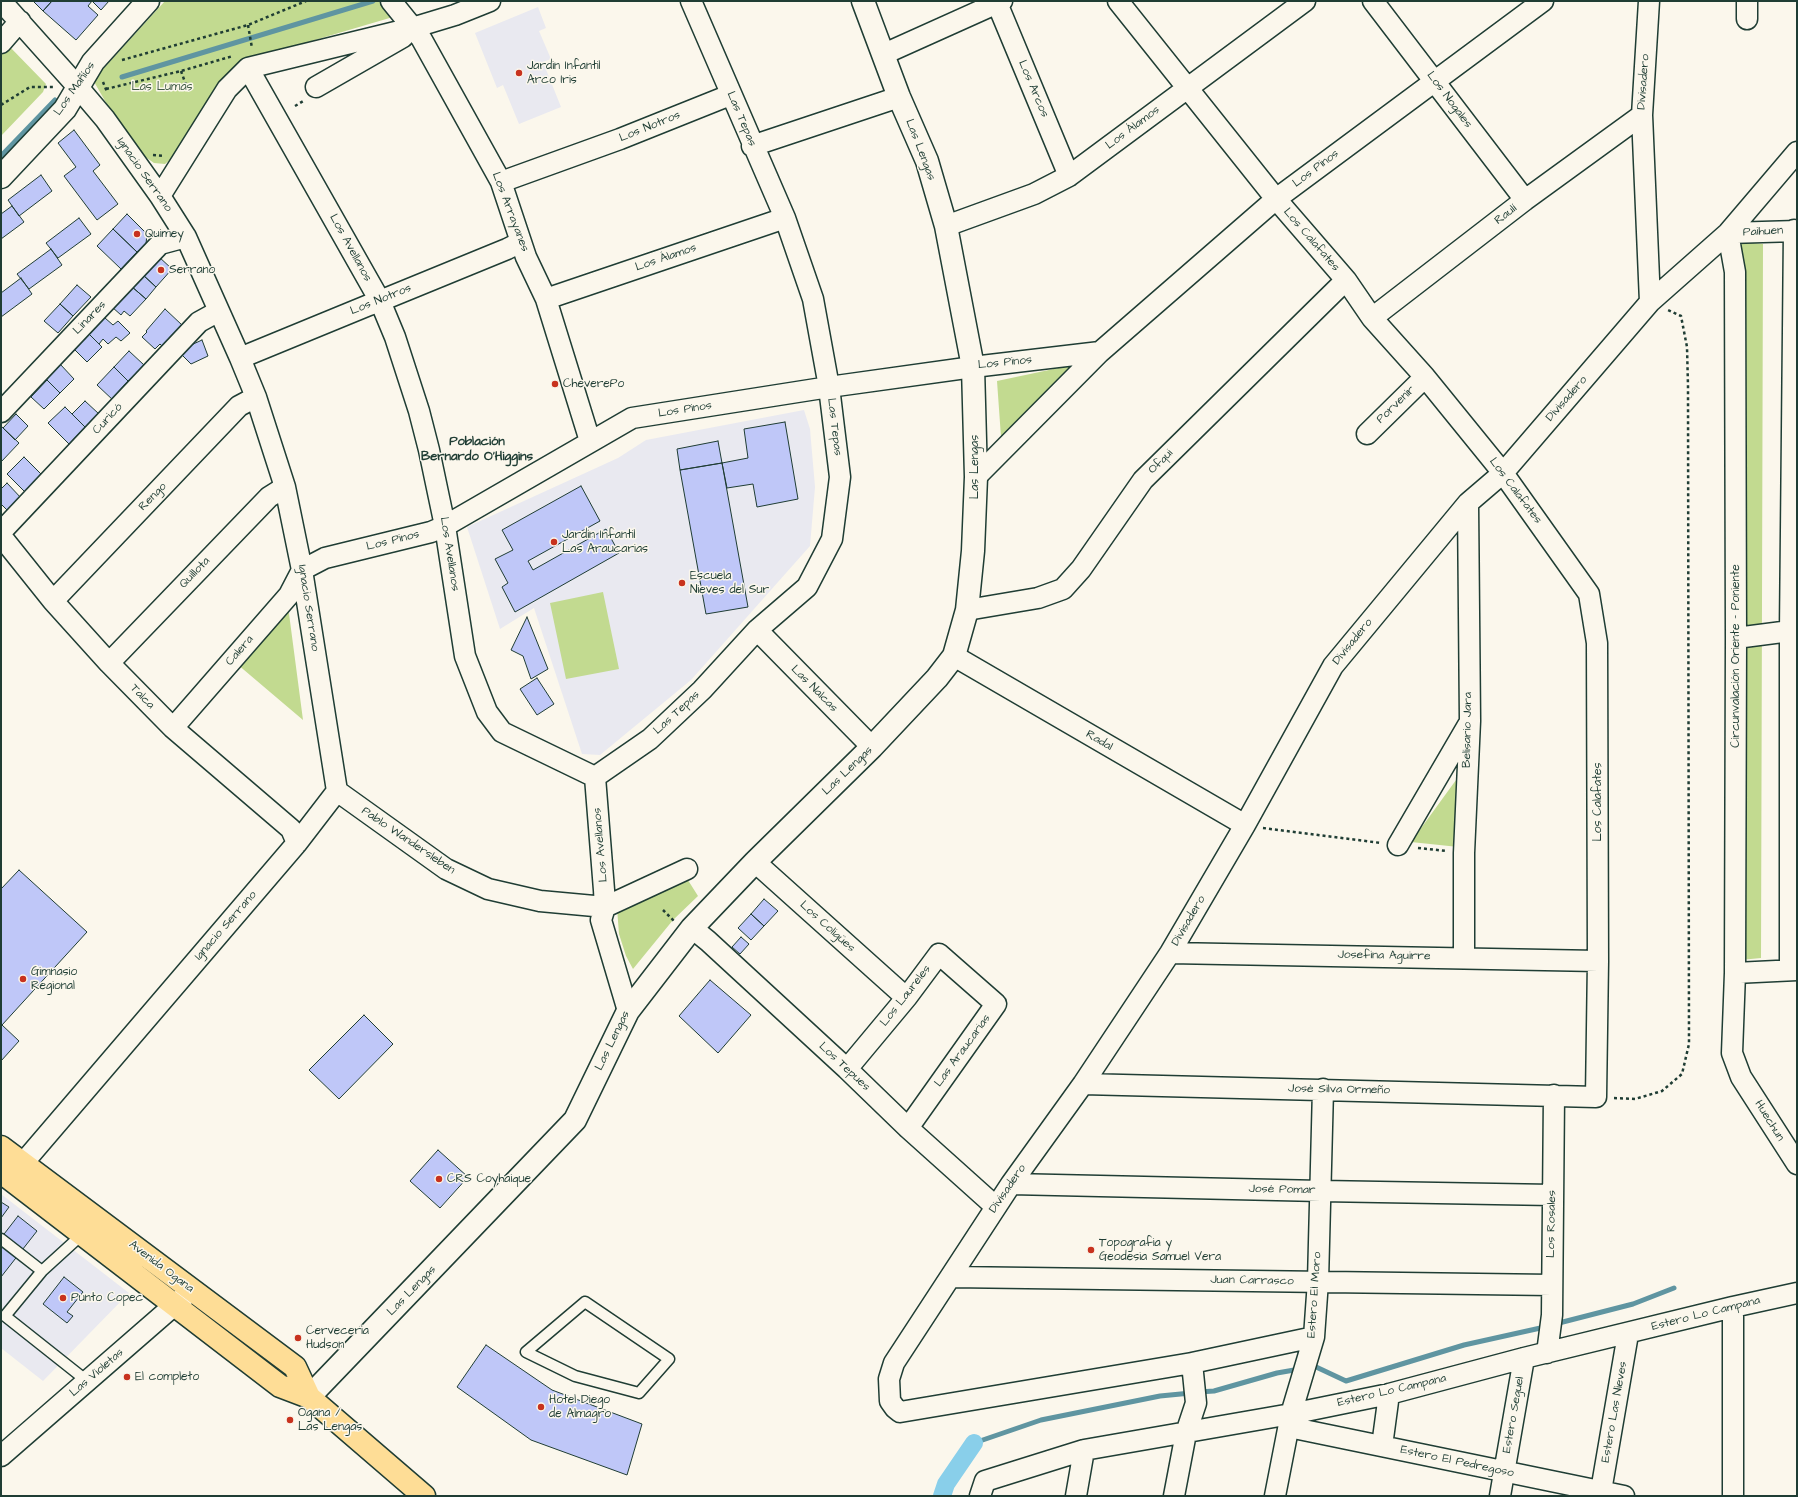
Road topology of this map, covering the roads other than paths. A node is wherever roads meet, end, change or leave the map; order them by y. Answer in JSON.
{"nodes":[{"id":1,"x":148,"y":1,"type":"edge"},
{"id":2,"x":391,"y":1,"type":"edge"},
{"id":3,"x":490,"y":1,"type":"edge"},
{"id":4,"x":691,"y":1,"type":"edge"},
{"id":5,"x":863,"y":1,"type":"edge"},
{"id":6,"x":1118,"y":1,"type":"edge"},
{"id":7,"x":1305,"y":1,"type":"edge"},
{"id":8,"x":1373,"y":1,"type":"edge"},
{"id":9,"x":1543,"y":1,"type":"edge"},
{"id":10,"x":1649,"y":1,"type":"edge"},
{"id":11,"x":1,"y":2,"type":"edge"},
{"id":12,"x":999,"y":2,"type":"edge"},
{"id":13,"x":20,"y":21,"type":"junction"},
{"id":14,"x":416,"y":33,"type":"junction"},
{"id":15,"x":1,"y":43,"type":"edge"},
{"id":16,"x":884,"y":54,"type":"junction"},
{"id":17,"x":249,"y":55,"type":"junction"},
{"id":18,"x":1434,"y":81,"type":"junction"},
{"id":19,"x":77,"y":86,"type":"junction"},
{"id":20,"x":1187,"y":87,"type":"junction"},
{"id":21,"x":312,"y":92,"type":"road end"},
{"id":22,"x":730,"y":95,"type":"junction"},
{"id":23,"x":899,"y":96,"type":"junction"},
{"id":24,"x":1642,"y":115,"type":"junction"},
{"id":25,"x":752,"y":146,"type":"junction"},
{"id":26,"x":1797,"y":152,"type":"edge"},
{"id":27,"x":1069,"y":176,"type":"junction"},
{"id":28,"x":1,"y":177,"type":"edge"},
{"id":29,"x":501,"y":182,"type":"junction"},
{"id":30,"x":160,"y":196,"type":"junction"},
{"id":31,"x":1276,"y":199,"type":"junction"},
{"id":32,"x":1525,"y":200,"type":"junction"},
{"id":33,"x":785,"y":218,"type":"junction"},
{"id":34,"x":946,"y":226,"type":"junction"},
{"id":35,"x":1795,"y":231,"type":"edge"},
{"id":36,"x":1728,"y":233,"type":"junction"},
{"id":37,"x":186,"y":237,"type":"junction"},
{"id":38,"x":521,"y":242,"type":"junction"},
{"id":39,"x":1346,"y":280,"type":"junction"},
{"id":40,"x":546,"y":299,"type":"junction"},
{"id":41,"x":380,"y":301,"type":"junction"},
{"id":42,"x":1650,"y":302,"type":"junction"},
{"id":43,"x":219,"y":311,"type":"junction"},
{"id":44,"x":1372,"y":318,"type":"junction"},
{"id":45,"x":1100,"y":352,"type":"junction"},
{"id":46,"x":240,"y":358,"type":"junction"},
{"id":47,"x":973,"y":367,"type":"junction"},
{"id":48,"x":1425,"y":377,"type":"junction"},
{"id":49,"x":828,"y":387,"type":"junction"},
{"id":50,"x":256,"y":397,"type":"junction"},
{"id":51,"x":1,"y":412,"type":"edge"},
{"id":52,"x":1367,"y":434,"type":"dead end"},
{"id":53,"x":590,"y":442,"type":"junction"},
{"id":54,"x":1503,"y":473,"type":"junction"},
{"id":55,"x":976,"y":477,"type":"junction"},
{"id":56,"x":285,"y":488,"type":"junction"},
{"id":57,"x":1468,"y":503,"type":"junction"},
{"id":58,"x":445,"y":526,"type":"junction"},
{"id":59,"x":1,"y":532,"type":"edge"},
{"id":60,"x":1,"y":536,"type":"edge"},
{"id":61,"x":302,"y":570,"type":"junction"},
{"id":62,"x":53,"y":601,"type":"junction"},
{"id":63,"x":967,"y":610,"type":"junction"},
{"id":64,"x":757,"y":630,"type":"junction"},
{"id":65,"x":1790,"y":631,"type":"junction"},
{"id":66,"x":1736,"y":638,"type":"junction"},
{"id":67,"x":1794,"y":651,"type":"edge"},
{"id":68,"x":954,"y":656,"type":"junction"},
{"id":69,"x":109,"y":663,"type":"junction"},
{"id":70,"x":1470,"y":721,"type":"junction"},
{"id":71,"x":173,"y":728,"type":"junction"},
{"id":72,"x":872,"y":747,"type":"junction"},
{"id":73,"x":595,"y":777,"type":"junction"},
{"id":74,"x":337,"y":791,"type":"junction"},
{"id":75,"x":1245,"y":825,"type":"junction"},
{"id":76,"x":297,"y":844,"type":"junction"},
{"id":77,"x":1398,"y":846,"type":"road end"},
{"id":78,"x":755,"y":862,"type":"junction"},
{"id":79,"x":687,"y":869,"type":"dead end"},
{"id":80,"x":605,"y":907,"type":"junction"},
{"id":81,"x":684,"y":926,"type":"junction"},
{"id":82,"x":1170,"y":953,"type":"junction"},
{"id":83,"x":1464,"y":958,"type":"junction"},
{"id":84,"x":1598,"y":961,"type":"junction"},
{"id":85,"x":1793,"y":970,"type":"edge"},
{"id":86,"x":1735,"y":973,"type":"junction"},
{"id":87,"x":969,"y":980,"type":"joint"},
{"id":88,"x":900,"y":992,"type":"dead end"},
{"id":89,"x":628,"y":1011,"type":"junction"},
{"id":90,"x":847,"y":1069,"type":"junction"},
{"id":91,"x":1741,"y":1077,"type":"joint"},
{"id":92,"x":1083,"y":1084,"type":"junction"},
{"id":93,"x":1323,"y":1089,"type":"junction"},
{"id":94,"x":1554,"y":1095,"type":"junction"},
{"id":95,"x":1596,"y":1097,"type":"joint"},
{"id":96,"x":908,"y":1128,"type":"junction"},
{"id":97,"x":1,"y":1147,"type":"edge"},
{"id":98,"x":1795,"y":1156,"type":"edge"},
{"id":99,"x":11,"y":1171,"type":"edge"},
{"id":100,"x":1011,"y":1184,"type":"junction"},
{"id":101,"x":1321,"y":1191,"type":"junction"},
{"id":102,"x":1553,"y":1195,"type":"junction"},
{"id":103,"x":996,"y":1207,"type":"junction"},
{"id":104,"x":83,"y":1237,"type":"junction"},
{"id":105,"x":1,"y":1239,"type":"edge"},
{"id":106,"x":42,"y":1271,"type":"junction"},
{"id":107,"x":952,"y":1277,"type":"junction"},
{"id":108,"x":1318,"y":1281,"type":"junction"},
{"id":109,"x":1552,"y":1284,"type":"junction"},
{"id":110,"x":191,"y":1289,"type":"junction"},
{"id":111,"x":1797,"y":1293,"type":"edge"},
{"id":112,"x":175,"y":1305,"type":"junction"},
{"id":113,"x":1733,"y":1307,"type":"junction"},
{"id":114,"x":1628,"y":1334,"type":"junction"},
{"id":115,"x":1311,"y":1344,"type":"junction"},
{"id":116,"x":1548,"y":1347,"type":"junction"},
{"id":117,"x":526,"y":1352,"type":"joint"},
{"id":118,"x":1524,"y":1358,"type":"junction"},
{"id":119,"x":1192,"y":1372,"type":"junction"},
{"id":120,"x":87,"y":1381,"type":"junction"},
{"id":121,"x":1389,"y":1394,"type":"junction"},
{"id":122,"x":309,"y":1397,"type":"junction"},
{"id":123,"x":1290,"y":1421,"type":"junction"},
{"id":124,"x":1186,"y":1433,"type":"junction"},
{"id":125,"x":1382,"y":1446,"type":"junction"},
{"id":126,"x":1084,"y":1450,"type":"junction"},
{"id":127,"x":1,"y":1456,"type":"edge"},
{"id":128,"x":1504,"y":1471,"type":"junction"},
{"id":129,"x":982,"y":1489,"type":"edge"},
{"id":130,"x":1601,"y":1491,"type":"junction"},
{"id":131,"x":418,"y":1493,"type":"edge"},
{"id":132,"x":1076,"y":1496,"type":"edge"},
{"id":133,"x":1174,"y":1496,"type":"edge"},
{"id":134,"x":1275,"y":1496,"type":"edge"},
{"id":135,"x":1500,"y":1496,"type":"edge"},
{"id":136,"x":1624,"y":1496,"type":"edge"},
{"id":137,"x":1733,"y":1496,"type":"edge"}],
"edges":[{"from":1,"to":19,"type":"street","name":"Los Mañíos"},
{"from":2,"to":14,"type":"street","name":"Los Arrayanes"},
{"from":3,"to":14,"type":"street"},
{"from":4,"to":22,"type":"street","name":"Las Tepas"},
{"from":5,"to":16,"type":"street","name":"Las Lengas"},
{"from":6,"to":20,"type":"street","name":"Los Calafates"},
{"from":7,"to":20,"type":"street","name":"Los Álamos"},
{"from":8,"to":18,"type":"street","name":"Los Nogales"},
{"from":9,"to":18,"type":"street","name":"Los Pinos"},
{"from":10,"to":24,"type":"street","name":"Divisadero"},
{"from":11,"to":13,"type":"street","name":"Ignacio Serrano"},
{"from":12,"to":16,"type":"street"},
{"from":12,"to":27,"type":"street","name":"Los Arcos"},
{"from":13,"to":15,"type":"street"},
{"from":13,"to":19,"type":"street","name":"Ignacio Serrano"},
{"from":14,"to":17,"type":"street"},
{"from":14,"to":21,"type":"street"},
{"from":14,"to":29,"type":"street","name":"Los Arrayanes"},
{"from":16,"to":23,"type":"street","name":"Las Lengas"},
{"from":17,"to":30,"type":"street"},
{"from":17,"to":41,"type":"street","name":"Los Avellanos"},
{"from":18,"to":31,"type":"street","name":"Los Pinos"},
{"from":18,"to":32,"type":"street","name":"Los Nogales"},
{"from":19,"to":28,"type":"street","name":"Los Mañíos"},
{"from":19,"to":30,"type":"street","name":"Ignacio Serrano"},
{"from":20,"to":27,"type":"street","name":"Los Álamos"},
{"from":20,"to":31,"type":"street","name":"Los Calafates"},
{"from":22,"to":25,"type":"street","name":"Las Tepas"},
{"from":22,"to":29,"type":"street","name":"Los Notros"},
{"from":23,"to":25,"type":"street"},
{"from":23,"to":34,"type":"street","name":"Las Lengas"},
{"from":24,"to":32,"type":"street","name":"Raulí"},
{"from":24,"to":42,"type":"street","name":"Divisadero"},
{"from":25,"to":33,"type":"street","name":"Las Tepas"},
{"from":26,"to":36,"type":"street"},
{"from":27,"to":34,"type":"street","name":"Los Álamos"},
{"from":29,"to":38,"type":"street","name":"Los Arrayanes"},
{"from":30,"to":37,"type":"street","name":"Ignacio Serrano"},
{"from":31,"to":39,"type":"street","name":"Los Calafates"},
{"from":31,"to":45,"type":"street","name":"Los Pinos"},
{"from":32,"to":44,"type":"street","name":"Raulí"},
{"from":33,"to":40,"type":"street","name":"Los Álamos"},
{"from":33,"to":49,"type":"street","name":"Las Tepas"},
{"from":34,"to":47,"type":"street","name":"Las Lengas"},
{"from":35,"to":36,"type":"street","name":"Paihuen"},
{"from":35,"to":65,"type":"street"},
{"from":36,"to":42,"type":"street"},
{"from":36,"to":66,"type":"street","name":"Circunvalación Oriente - Poniente"},
{"from":37,"to":43,"type":"street","name":"Ignacio Serrano"},
{"from":37,"to":51,"type":"street","name":"Linares"},
{"from":38,"to":40,"type":"street","name":"Los Arrayanes"},
{"from":38,"to":41,"type":"street","name":"Los Notros"},
{"from":39,"to":44,"type":"street","name":"Los Calafates"},
{"from":39,"to":63,"type":"street","name":"Ofqui"},
{"from":40,"to":53,"type":"street","name":"Los Arrayanes"},
{"from":41,"to":46,"type":"street","name":"Los Notros"},
{"from":41,"to":58,"type":"street","name":"Los Avellanos"},
{"from":42,"to":54,"type":"street","name":"Divisadero"},
{"from":43,"to":46,"type":"street","name":"Ignacio Serrano"},
{"from":43,"to":59,"type":"street","name":"Curicó"},
{"from":44,"to":48,"type":"street","name":"Los Calafates"},
{"from":45,"to":47,"type":"street","name":"Los Pinos"},
{"from":45,"to":55,"type":"street","name":"Los Pinos"},
{"from":46,"to":50,"type":"street","name":"Ignacio Serrano"},
{"from":47,"to":49,"type":"street","name":"Los Pinos"},
{"from":47,"to":55,"type":"street","name":"Las Lengas"},
{"from":48,"to":52,"type":"street","name":"Porvenir"},
{"from":48,"to":54,"type":"street","name":"Los Calafates"},
{"from":49,"to":53,"type":"street","name":"Los Pinos"},
{"from":49,"to":64,"type":"street","name":"Las Tepas"},
{"from":50,"to":56,"type":"street","name":"Ignacio Serrano"},
{"from":50,"to":62,"type":"street","name":"Rengo"},
{"from":53,"to":58,"type":"street","name":"Los Pinos"},
{"from":54,"to":57,"type":"street","name":"Divisadero"},
{"from":54,"to":84,"type":"street","name":"Los Calafates"},
{"from":55,"to":63,"type":"street","name":"Las Lengas"},
{"from":56,"to":61,"type":"street","name":"Ignacio Serrano"},
{"from":56,"to":69,"type":"street","name":"Quillota"},
{"from":57,"to":70,"type":"street","name":"Belisario Jara"},
{"from":57,"to":75,"type":"street","name":"Divisadero"},
{"from":58,"to":61,"type":"street","name":"Los Pinos"},
{"from":58,"to":73,"type":"street","name":"Los Avellanos"},
{"from":60,"to":62,"type":"street","name":"Talca"},
{"from":61,"to":71,"type":"street","name":"Calera"},
{"from":61,"to":74,"type":"street","name":"Ignacio Serrano"},
{"from":62,"to":69,"type":"street","name":"Talca"},
{"from":63,"to":68,"type":"street","name":"Las Lengas"},
{"from":64,"to":72,"type":"street","name":"Las Nalcas"},
{"from":64,"to":73,"type":"street","name":"Las Tepas"},
{"from":65,"to":66,"type":"street"},
{"from":65,"to":67,"type":"street"},
{"from":66,"to":86,"type":"street","name":"Circunvalación Oriente - Poniente"},
{"from":67,"to":85,"type":"street"},
{"from":68,"to":72,"type":"street","name":"Las Lengas"},
{"from":68,"to":75,"type":"street","name":"Radal"},
{"from":69,"to":71,"type":"street","name":"Talca"},
{"from":70,"to":77,"type":"street"},
{"from":70,"to":83,"type":"street","name":"Belisario Jara"},
{"from":71,"to":76,"type":"street","name":"Talca"},
{"from":72,"to":78,"type":"street","name":"Las Lengas"},
{"from":73,"to":80,"type":"street","name":"Los Avellanos"},
{"from":74,"to":76,"type":"street","name":"Ignacio Serrano"},
{"from":74,"to":80,"type":"street","name":"Pablo Wandersleben"},
{"from":75,"to":82,"type":"street","name":"Divisadero"},
{"from":76,"to":99,"type":"street","name":"Ignacio Serrano"},
{"from":78,"to":81,"type":"street","name":"Las Lengas"},
{"from":78,"to":88,"type":"street","name":"Los Coligües"},
{"from":79,"to":80,"type":"street"},
{"from":80,"to":89,"type":"street","name":"Los Avellanos"},
{"from":81,"to":89,"type":"street","name":"Las Lengas"},
{"from":81,"to":90,"type":"street","name":"Los Tepues"},
{"from":82,"to":83,"type":"street","name":"Josefina Aguirre"},
{"from":82,"to":92,"type":"street","name":"Divisadero"},
{"from":83,"to":84,"type":"street","name":"Josefina Aguirre"},
{"from":84,"to":95,"type":"street","name":"Los Calafates"},
{"from":85,"to":86,"type":"street"},
{"from":86,"to":91,"type":"street","name":"Circunvalación Oriente - Poniente"},
{"from":87,"to":90,"type":"street","name":"Los Laureles"},
{"from":87,"to":96,"type":"street","name":"Las Araucarias"},
{"from":89,"to":122,"type":"street","name":"Las Lengas"},
{"from":90,"to":96,"type":"street","name":"Los Tepues"},
{"from":91,"to":98,"type":"street","name":"Huechun"},
{"from":92,"to":93,"type":"street","name":"José Silva Ormeño"},
{"from":92,"to":100,"type":"street","name":"Divisadero"},
{"from":93,"to":94,"type":"street","name":"José Silva Ormeño"},
{"from":93,"to":101,"type":"street","name":"Estero El Moro"},
{"from":94,"to":95,"type":"street","name":"José Silva Ormeño"},
{"from":94,"to":102,"type":"street","name":"Los Rosales"},
{"from":96,"to":103,"type":"street","name":"Los Tepues"},
{"from":97,"to":99,"type":"main road","name":"Avenida Ogana"},
{"from":99,"to":104,"type":"main road","name":"Avenida Ogana"},
{"from":99,"to":110,"type":"main road","name":"Avenida Ogana"},
{"from":100,"to":101,"type":"street","name":"José Pomar"},
{"from":100,"to":103,"type":"street","name":"Divisadero"},
{"from":101,"to":102,"type":"street","name":"José Pomar"},
{"from":101,"to":108,"type":"street","name":"Estero El Moro"},
{"from":102,"to":109,"type":"street","name":"Los Rosales"},
{"from":103,"to":107,"type":"street","name":"Divisadero"},
{"from":104,"to":106,"type":"lane"},
{"from":104,"to":112,"type":"main road","name":"Avenida Ogana"},
{"from":105,"to":106,"type":"lane"},
{"from":106,"to":120,"type":"lane"},
{"from":107,"to":108,"type":"street","name":"Juan Carrasco"},
{"from":107,"to":119,"type":"street","name":"Divisadero"},
{"from":108,"to":109,"type":"street","name":"Juan Carrasco"},
{"from":108,"to":115,"type":"street","name":"Estero El Moro"},
{"from":109,"to":116,"type":"street","name":"Los Rosales"},
{"from":110,"to":112,"type":"street","name":"Las Violetas"},
{"from":110,"to":122,"type":"main road","name":"Avenida Ogana"},
{"from":111,"to":113,"type":"street","name":"Estero Lo Campana"},
{"from":112,"to":120,"type":"street","name":"Las Violetas"},
{"from":112,"to":122,"type":"main road","name":"Avenida Ogana"},
{"from":113,"to":114,"type":"street","name":"Estero Lo Campana"},
{"from":113,"to":137,"type":"street"},
{"from":114,"to":116,"type":"street","name":"Estero Lo Campana"},
{"from":114,"to":130,"type":"street","name":"Estero Las Nieves"},
{"from":115,"to":119,"type":"street"},
{"from":115,"to":123,"type":"street","name":"Estero El Moro"},
{"from":116,"to":118,"type":"street","name":"Estero Lo Campana"},
{"from":117,"to":117,"type":"lane"},
{"from":118,"to":121,"type":"street","name":"Estero Lo Campana"},
{"from":118,"to":128,"type":"street","name":"Estero Seguel"},
{"from":119,"to":124,"type":"street"},
{"from":120,"to":127,"type":"street","name":"Las Violetas"},
{"from":121,"to":123,"type":"street","name":"Estero Lo Campana"},
{"from":121,"to":125,"type":"street"},
{"from":122,"to":131,"type":"main road","name":"Avenida Ogana"},
{"from":123,"to":124,"type":"street","name":"Estero Lo Campana"},
{"from":123,"to":125,"type":"street","name":"Estero El Pedregoso"},
{"from":123,"to":134,"type":"street","name":"Estero El Moro"},
{"from":124,"to":126,"type":"street","name":"Estero Lo Campana"},
{"from":124,"to":133,"type":"street"},
{"from":125,"to":128,"type":"street","name":"Estero El Pedregoso"},
{"from":126,"to":129,"type":"street","name":"Estero Lo Campana"},
{"from":126,"to":132,"type":"street"},
{"from":128,"to":130,"type":"street","name":"Estero El Pedregoso"},
{"from":128,"to":135,"type":"street","name":"Estero Seguel"},
{"from":130,"to":136,"type":"street","name":"Estero El Pedregoso"}]}
